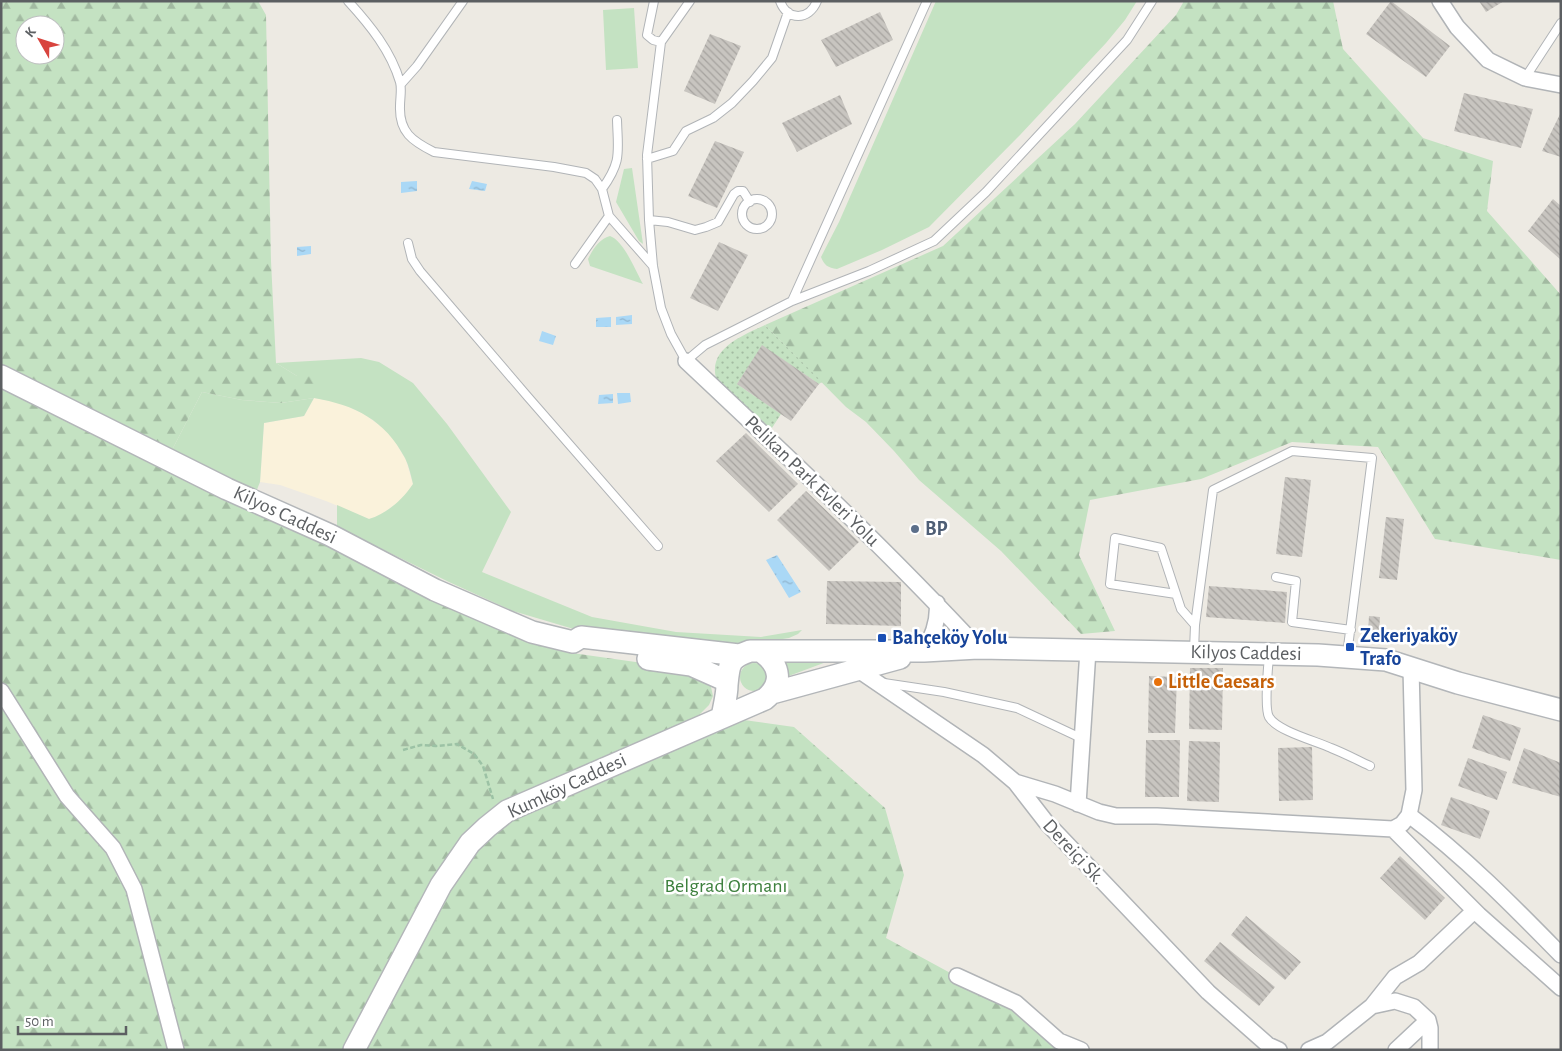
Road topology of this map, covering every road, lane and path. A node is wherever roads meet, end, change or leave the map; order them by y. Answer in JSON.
{"nodes":[{"id":1,"x":348,"y":1,"type":"edge"},
{"id":2,"x":463,"y":1,"type":"edge"},
{"id":3,"x":654,"y":1,"type":"edge"},
{"id":4,"x":690,"y":1,"type":"edge"},
{"id":5,"x":780,"y":1,"type":"edge"},
{"id":6,"x":817,"y":1,"type":"edge"},
{"id":7,"x":927,"y":1,"type":"edge"},
{"id":8,"x":1152,"y":1,"type":"edge"},
{"id":9,"x":1440,"y":1,"type":"edge"},
{"id":10,"x":788,"y":12,"type":"junction"},
{"id":11,"x":1561,"y":23,"type":"edge"},
{"id":12,"x":661,"y":42,"type":"junction"},
{"id":13,"x":1525,"y":78,"type":"junction"},
{"id":14,"x":401,"y":84,"type":"junction"},
{"id":15,"x":1561,"y":85,"type":"edge"},
{"id":16,"x":617,"y":120,"type":"dead end"},
{"id":17,"x":647,"y":158,"type":"junction"},
{"id":18,"x":602,"y":189,"type":"junction"},
{"id":19,"x":750,"y":202,"type":"junction"},
{"id":20,"x":609,"y":216,"type":"junction"},
{"id":21,"x":649,"y":220,"type":"junction"},
{"id":22,"x":408,"y":243,"type":"dead end"},
{"id":23,"x":575,"y":264,"type":"dead end"},
{"id":24,"x":653,"y":266,"type":"junction"},
{"id":25,"x":792,"y":301,"type":"junction"},
{"id":26,"x":686,"y":361,"type":"junction"},
{"id":27,"x":1,"y":376,"type":"edge"},
{"id":28,"x":658,"y":546,"type":"dead end"},
{"id":29,"x":1276,"y":578,"type":"dead end"},
{"id":30,"x":1176,"y":594,"type":"junction"},
{"id":31,"x":936,"y":603,"type":"junction"},
{"id":32,"x":1195,"y":625,"type":"junction"},
{"id":33,"x":1350,"y":630,"type":"junction"},
{"id":34,"x":572,"y":642,"type":"junction"},
{"id":35,"x":978,"y":648,"type":"junction"},
{"id":36,"x":1088,"y":650,"type":"junction"},
{"id":37,"x":924,"y":651,"type":"junction"},
{"id":38,"x":762,"y":652,"type":"junction"},
{"id":39,"x":1194,"y":652,"type":"junction"},
{"id":40,"x":1269,"y":654,"type":"junction"},
{"id":41,"x":739,"y":655,"type":"junction"},
{"id":42,"x":1347,"y":657,"type":"junction"},
{"id":43,"x":1411,"y":668,"type":"junction"},
{"id":44,"x":857,"y":669,"type":"junction"},
{"id":45,"x":727,"y":683,"type":"junction"},
{"id":46,"x":877,"y":683,"type":"junction"},
{"id":47,"x":1,"y":691,"type":"edge"},
{"id":48,"x":764,"y":698,"type":"junction"},
{"id":49,"x":1561,"y":710,"type":"edge"},
{"id":50,"x":722,"y":717,"type":"junction"},
{"id":51,"x":1083,"y":739,"type":"junction"},
{"id":52,"x":404,"y":750,"type":"dead end"},
{"id":53,"x":1370,"y":766,"type":"dead end"},
{"id":54,"x":1015,"y":782,"type":"junction"},
{"id":55,"x":1078,"y":804,"type":"junction"},
{"id":56,"x":507,"y":811,"type":"junction"},
{"id":57,"x":1409,"y":815,"type":"junction"},
{"id":58,"x":1393,"y":829,"type":"junction"},
{"id":59,"x":1474,"y":911,"type":"junction"},
{"id":60,"x":1561,"y":955,"type":"edge"},
{"id":61,"x":957,"y":976,"type":"dead end"},
{"id":62,"x":1561,"y":988,"type":"edge"},
{"id":63,"x":1372,"y":1006,"type":"junction"},
{"id":64,"x":1428,"y":1020,"type":"junction"},
{"id":65,"x":176,"y":1050,"type":"edge"},
{"id":66,"x":354,"y":1050,"type":"edge"},
{"id":67,"x":1081,"y":1050,"type":"edge"},
{"id":68,"x":1279,"y":1050,"type":"edge"},
{"id":69,"x":1308,"y":1050,"type":"edge"},
{"id":70,"x":1396,"y":1050,"type":"edge"},
{"id":71,"x":1430,"y":1050,"type":"edge"}],
"edges":[{"from":1,"to":14,"type":"lane"},
{"from":2,"to":14,"type":"lane"},
{"from":3,"to":12,"type":"lane"},
{"from":4,"to":12,"type":"lane"},
{"from":5,"to":10,"type":"lane"},
{"from":6,"to":10,"type":"lane"},
{"from":7,"to":25,"type":"lane"},
{"from":8,"to":25,"type":"lane"},
{"from":9,"to":13,"type":"street"},
{"from":10,"to":17,"type":"lane"},
{"from":11,"to":13,"type":"lane"},
{"from":12,"to":17,"type":"lane"},
{"from":13,"to":15,"type":"street"},
{"from":14,"to":18,"type":"lane"},
{"from":16,"to":18,"type":"lane"},
{"from":17,"to":21,"type":"lane"},
{"from":18,"to":20,"type":"lane"},
{"from":19,"to":19,"type":"lane"},
{"from":19,"to":21,"type":"lane"},
{"from":20,"to":23,"type":"lane"},
{"from":20,"to":24,"type":"lane"},
{"from":21,"to":24,"type":"lane"},
{"from":22,"to":28,"type":"lane"},
{"from":24,"to":26,"type":"lane"},
{"from":25,"to":26,"type":"lane"},
{"from":26,"to":31,"type":"street","name":"Pelikan Park Evleri Yolu"},
{"from":27,"to":34,"type":"street","name":"Kilyos Caddesi"},
{"from":29,"to":33,"type":"lane"},
{"from":30,"to":30,"type":"lane"},
{"from":30,"to":32,"type":"lane"},
{"from":31,"to":35,"type":"street","name":"Pelikan Park Evleri Yolu"},
{"from":31,"to":37,"type":"street"},
{"from":32,"to":33,"type":"lane"},
{"from":32,"to":39,"type":"lane"},
{"from":33,"to":42,"type":"lane"},
{"from":34,"to":41,"type":"street"},
{"from":34,"to":45,"type":"street"},
{"from":35,"to":36,"type":"street","name":"Kilyos Caddesi"},
{"from":35,"to":37,"type":"street","name":"Kilyos Caddesi"},
{"from":36,"to":39,"type":"street","name":"Kilyos Caddesi"},
{"from":36,"to":51,"type":"street"},
{"from":37,"to":38,"type":"street"},
{"from":37,"to":44,"type":"street","name":"Kumköy Caddesi"},
{"from":38,"to":41,"type":"street"},
{"from":38,"to":48,"type":"street"},
{"from":39,"to":40,"type":"street","name":"Kilyos Caddesi"},
{"from":40,"to":42,"type":"street","name":"Kilyos Caddesi"},
{"from":40,"to":53,"type":"lane"},
{"from":41,"to":45,"type":"street"},
{"from":42,"to":43,"type":"street","name":"Kilyos Caddesi"},
{"from":43,"to":49,"type":"street","name":"Kilyos Caddesi"},
{"from":43,"to":57,"type":"street"},
{"from":44,"to":46,"type":"street","name":"Dereiçi Sk."},
{"from":44,"to":48,"type":"street","name":"Kumköy Caddesi"},
{"from":45,"to":48,"type":"street"},
{"from":45,"to":50,"type":"street"},
{"from":46,"to":51,"type":"lane"},
{"from":46,"to":54,"type":"street","name":"Dereiçi Sk."},
{"from":47,"to":65,"type":"street"},
{"from":48,"to":50,"type":"street","name":"Kumköy Caddesi"},
{"from":50,"to":56,"type":"street","name":"Kumköy Caddesi"},
{"from":51,"to":55,"type":"street"},
{"from":52,"to":56,"type":"path"},
{"from":54,"to":55,"type":"street"},
{"from":54,"to":68,"type":"street","name":"Dereiçi Sk."},
{"from":55,"to":58,"type":"street"},
{"from":56,"to":66,"type":"street","name":"Kumköy Caddesi"},
{"from":57,"to":58,"type":"street"},
{"from":57,"to":60,"type":"street"},
{"from":58,"to":59,"type":"street"},
{"from":59,"to":62,"type":"street"},
{"from":59,"to":63,"type":"street"},
{"from":61,"to":67,"type":"street"},
{"from":63,"to":64,"type":"street"},
{"from":63,"to":69,"type":"street"},
{"from":64,"to":70,"type":"street"},
{"from":64,"to":71,"type":"street"}]}
